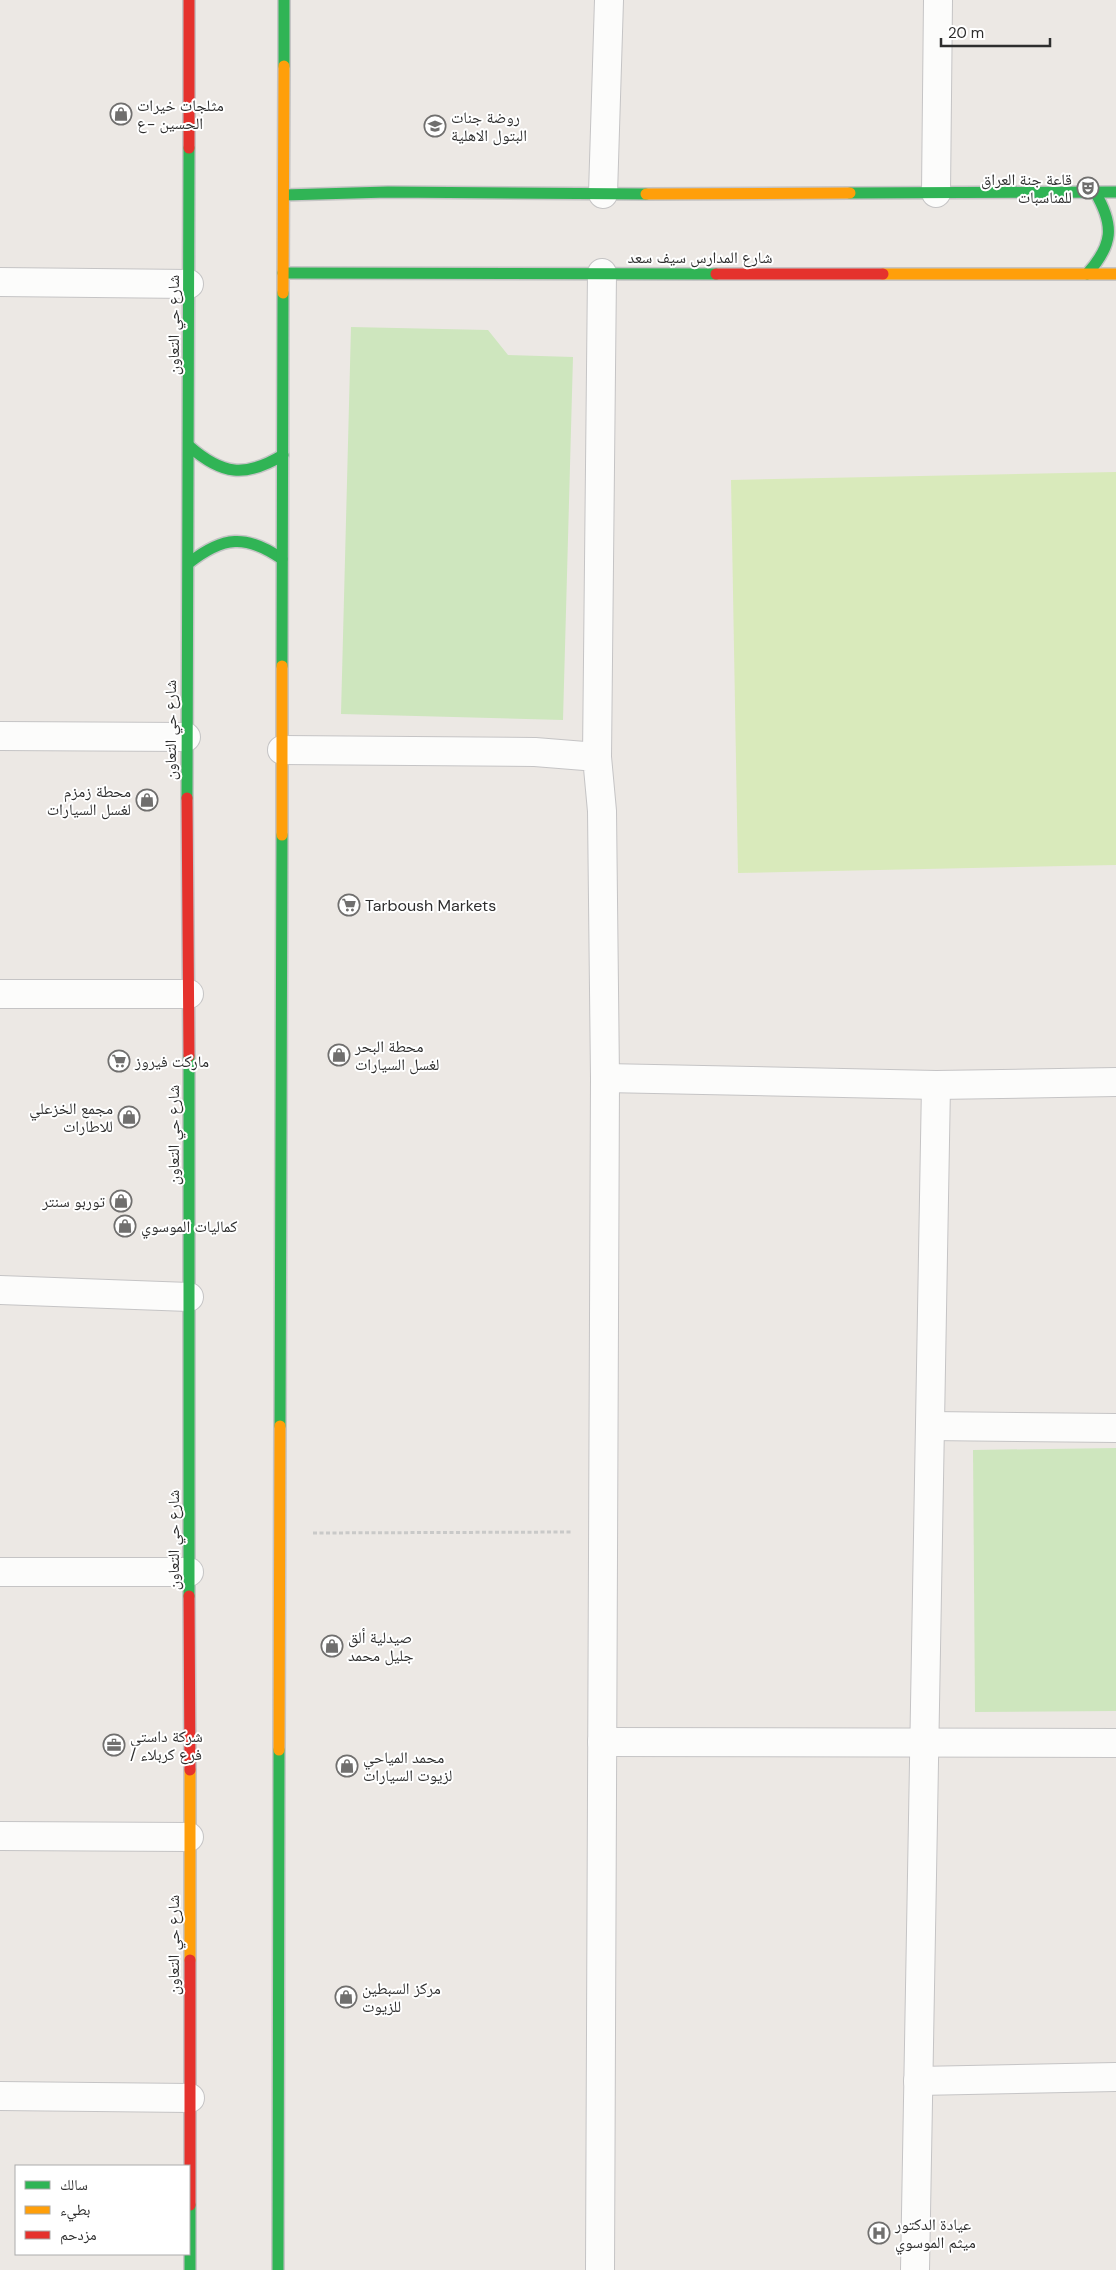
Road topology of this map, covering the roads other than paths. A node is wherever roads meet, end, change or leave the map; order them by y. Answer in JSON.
{"nodes":[{"id":1,"x":189,"y":0,"type":"edge"},
{"id":2,"x":284,"y":0,"type":"edge"},
{"id":3,"x":608,"y":0,"type":"edge"},
{"id":4,"x":938,"y":0,"type":"edge"},
{"id":5,"x":1096,"y":192,"type":"junction"},
{"id":6,"x":1116,"y":192,"type":"edge"},
{"id":7,"x":936,"y":193,"type":"junction"},
{"id":8,"x":603,"y":194,"type":"junction"},
{"id":9,"x":284,"y":195,"type":"junction"},
{"id":10,"x":283,"y":273,"type":"junction"},
{"id":11,"x":602,"y":273,"type":"junction"},
{"id":12,"x":1087,"y":274,"type":"junction"},
{"id":13,"x":1116,"y":274,"type":"edge"},
{"id":14,"x":0,"y":282,"type":"edge"},
{"id":15,"x":189,"y":284,"type":"junction"},
{"id":16,"x":189,"y":446,"type":"junction"},
{"id":17,"x":283,"y":455,"type":"junction"},
{"id":18,"x":282,"y":559,"type":"junction"},
{"id":19,"x":189,"y":563,"type":"junction"},
{"id":20,"x":0,"y":736,"type":"edge"},
{"id":21,"x":186,"y":737,"type":"junction"},
{"id":22,"x":282,"y":750,"type":"junction"},
{"id":23,"x":597,"y":757,"type":"junction"},
{"id":24,"x":0,"y":994,"type":"edge"},
{"id":25,"x":189,"y":994,"type":"junction"},
{"id":26,"x":605,"y":1078,"type":"junction"},
{"id":27,"x":1116,"y":1082,"type":"edge"},
{"id":28,"x":936,"y":1085,"type":"junction"},
{"id":29,"x":0,"y":1290,"type":"edge"},
{"id":30,"x":189,"y":1297,"type":"junction"},
{"id":31,"x":930,"y":1426,"type":"junction"},
{"id":32,"x":1116,"y":1428,"type":"edge"},
{"id":33,"x":0,"y":1572,"type":"edge"},
{"id":34,"x":189,"y":1572,"type":"junction"},
{"id":35,"x":602,"y":1742,"type":"junction"},
{"id":36,"x":924,"y":1742,"type":"junction"},
{"id":37,"x":1116,"y":1743,"type":"edge"},
{"id":38,"x":0,"y":1836,"type":"edge"},
{"id":39,"x":189,"y":1837,"type":"junction"},
{"id":40,"x":1116,"y":2077,"type":"edge"},
{"id":41,"x":918,"y":2081,"type":"junction"},
{"id":42,"x":0,"y":2096,"type":"edge"},
{"id":43,"x":190,"y":2098,"type":"junction"},
{"id":44,"x":190,"y":2270,"type":"edge"},
{"id":45,"x":278,"y":2270,"type":"edge"},
{"id":46,"x":600,"y":2270,"type":"edge"},
{"id":47,"x":914,"y":2270,"type":"edge"}],
"edges":[{"from":1,"to":15,"type":"main road","name":"شارع حي التعاون"},
{"from":2,"to":9,"type":"main road"},
{"from":3,"to":8,"type":"street"},
{"from":4,"to":7,"type":"street"},
{"from":5,"to":6,"type":"main road"},
{"from":5,"to":7,"type":"main road"},
{"from":5,"to":12,"type":"main road"},
{"from":7,"to":8,"type":"main road"},
{"from":8,"to":9,"type":"main road"},
{"from":9,"to":10,"type":"main road"},
{"from":10,"to":11,"type":"main road","name":"شارع المدارس سيف سعد"},
{"from":10,"to":17,"type":"main road"},
{"from":11,"to":12,"type":"main road","name":"شارع المدارس سيف سعد"},
{"from":11,"to":23,"type":"street"},
{"from":12,"to":13,"type":"main road","name":"شارع المدارس سيف سعد"},
{"from":14,"to":15,"type":"street"},
{"from":15,"to":16,"type":"main road","name":"شارع حي التعاون"},
{"from":16,"to":17,"type":"main road"},
{"from":16,"to":19,"type":"main road","name":"شارع حي التعاون"},
{"from":17,"to":18,"type":"main road"},
{"from":18,"to":19,"type":"main road"},
{"from":18,"to":22,"type":"main road"},
{"from":19,"to":21,"type":"main road","name":"شارع حي التعاون"},
{"from":20,"to":21,"type":"street"},
{"from":21,"to":25,"type":"main road","name":"شارع حي التعاون"},
{"from":22,"to":23,"type":"street"},
{"from":22,"to":45,"type":"main road"},
{"from":23,"to":26,"type":"street"},
{"from":24,"to":25,"type":"street"},
{"from":25,"to":30,"type":"main road","name":"شارع حي التعاون"},
{"from":26,"to":28,"type":"street"},
{"from":26,"to":35,"type":"street"},
{"from":27,"to":28,"type":"street"},
{"from":28,"to":31,"type":"street"},
{"from":29,"to":30,"type":"street"},
{"from":30,"to":34,"type":"main road","name":"شارع حي التعاون"},
{"from":31,"to":32,"type":"street"},
{"from":31,"to":36,"type":"street"},
{"from":33,"to":34,"type":"street"},
{"from":34,"to":39,"type":"main road","name":"شارع حي التعاون"},
{"from":35,"to":36,"type":"street"},
{"from":35,"to":46,"type":"street"},
{"from":36,"to":37,"type":"street"},
{"from":36,"to":41,"type":"street"},
{"from":38,"to":39,"type":"street"},
{"from":39,"to":43,"type":"main road","name":"شارع حي التعاون"},
{"from":40,"to":41,"type":"street"},
{"from":41,"to":47,"type":"street"},
{"from":42,"to":43,"type":"street"},
{"from":43,"to":44,"type":"main road","name":"شارع حي التعاون"}]}
